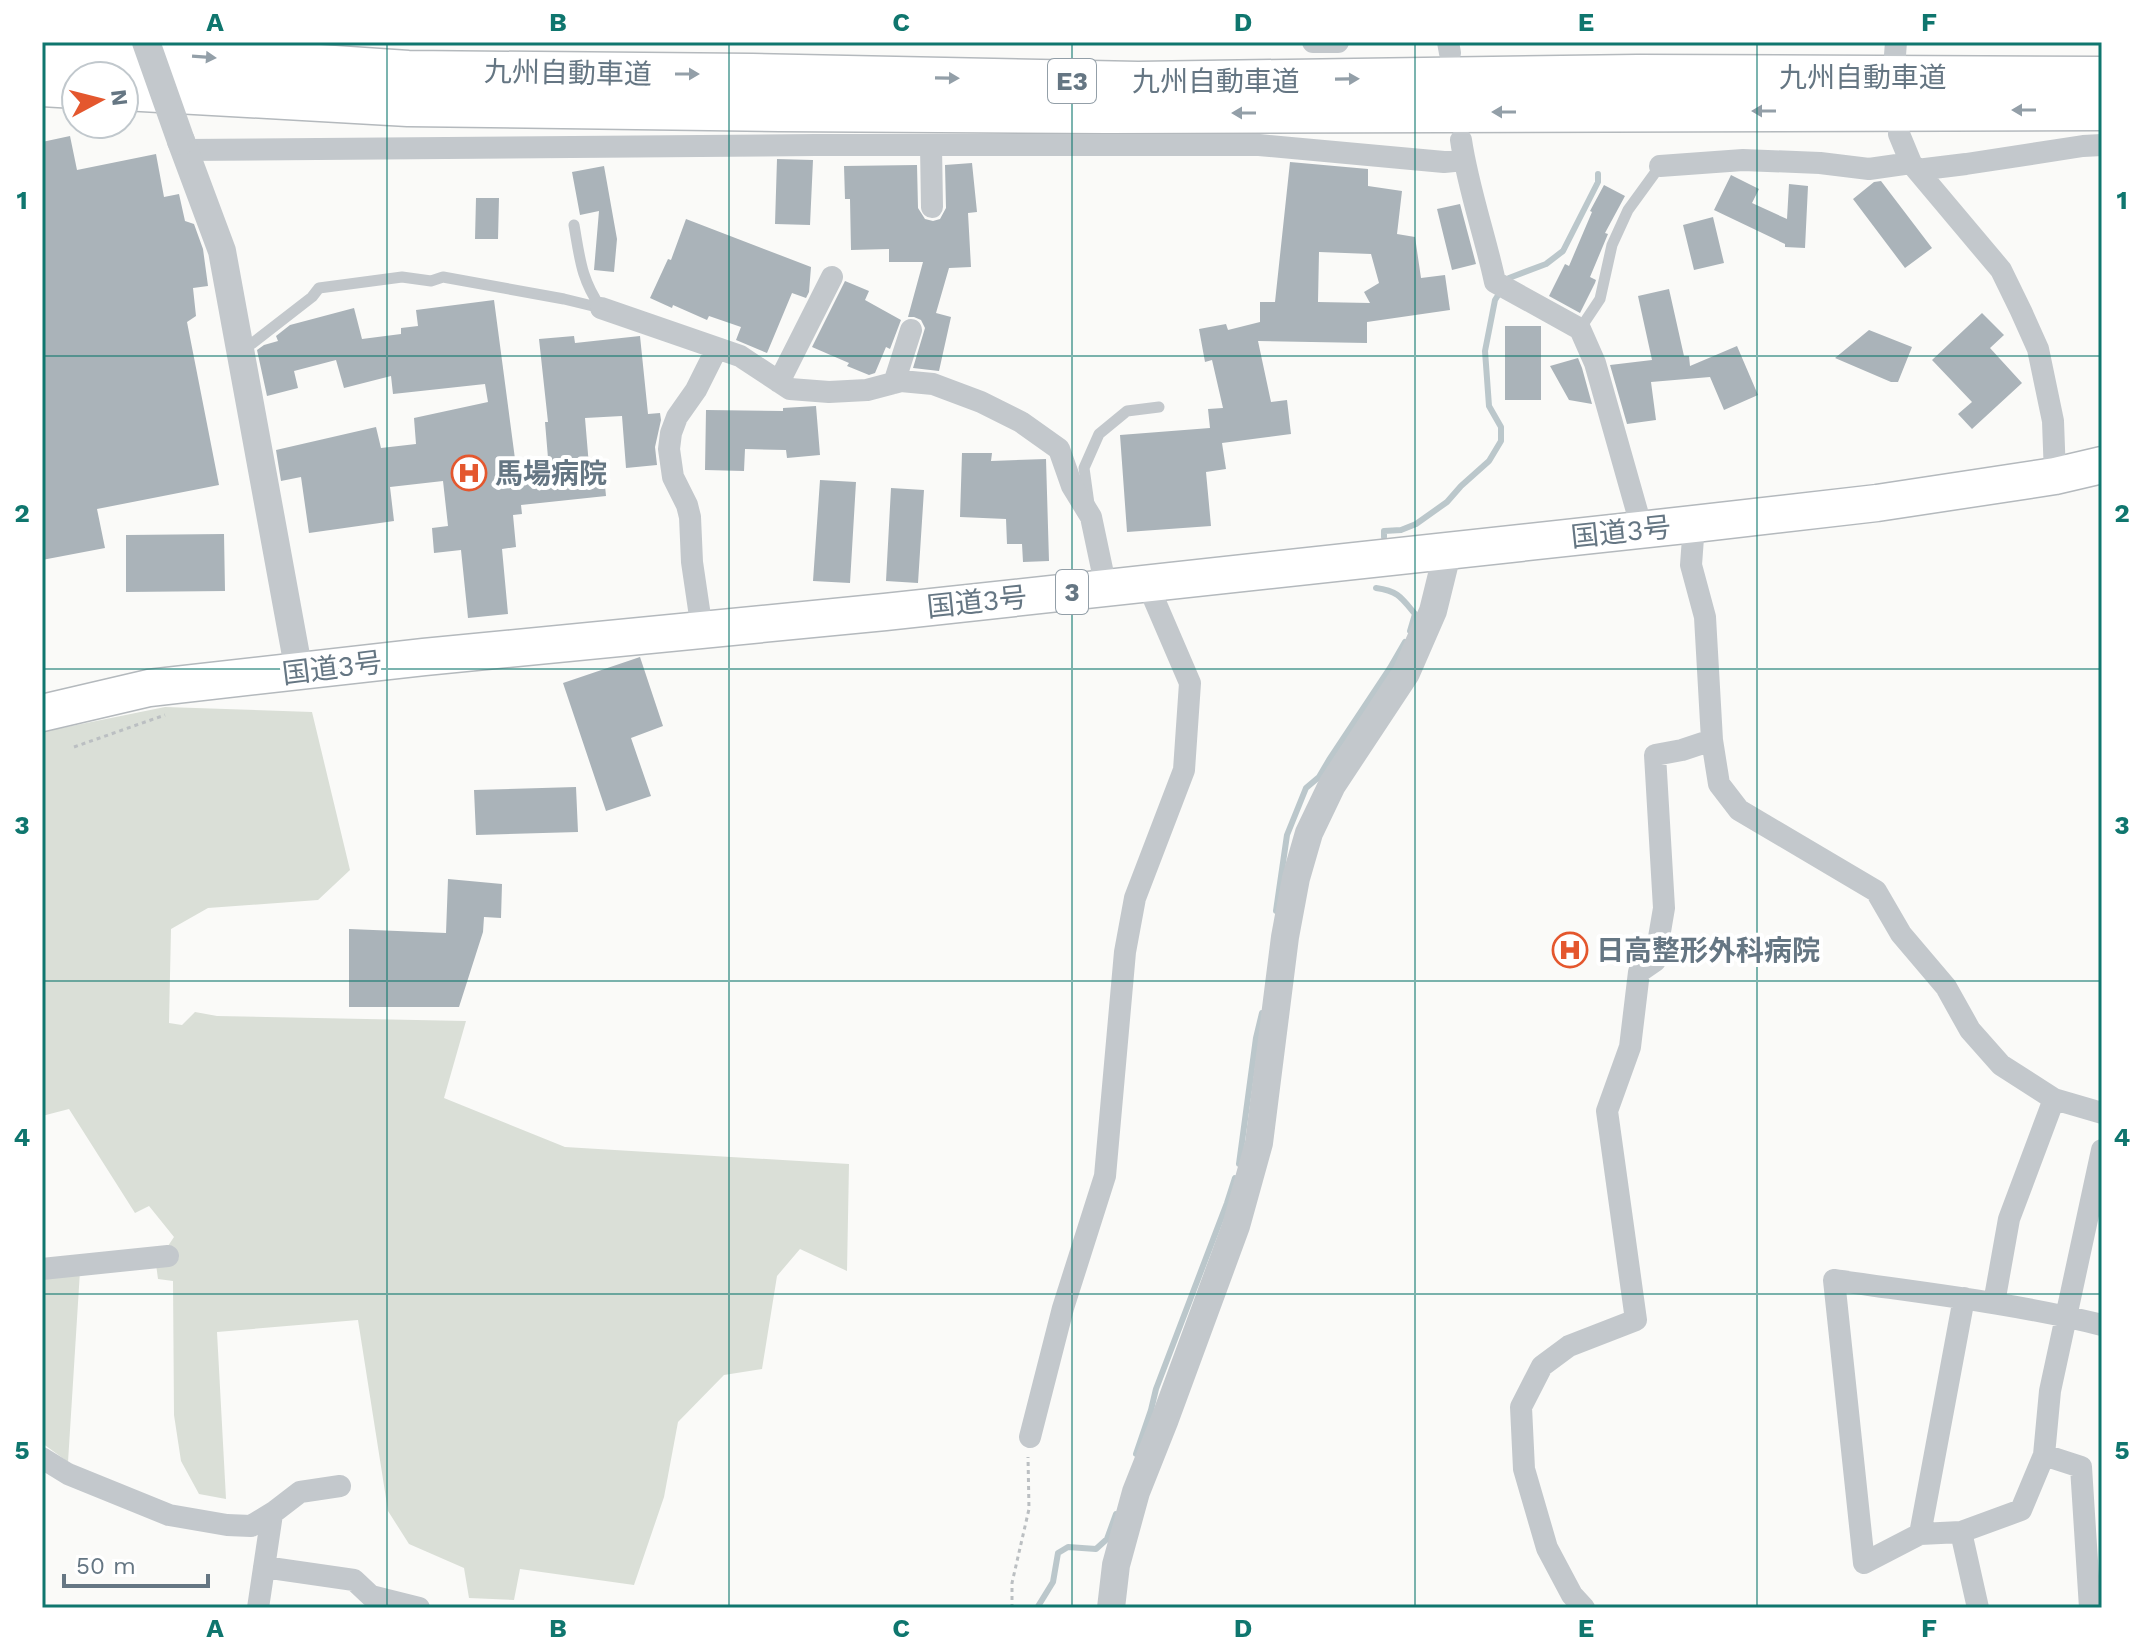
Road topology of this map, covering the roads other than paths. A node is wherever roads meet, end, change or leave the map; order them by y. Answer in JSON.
{"nodes":[{"id":1,"x":146,"y":42,"type":"edge"},
{"id":2,"x":1313,"y":42,"type":"edge"},
{"id":3,"x":1338,"y":42,"type":"edge"},
{"id":4,"x":42,"y":46,"type":"edge"},
{"id":5,"x":2102,"y":77,"type":"edge"},
{"id":6,"x":140,"y":91,"type":"edge"},
{"id":7,"x":408,"y":106,"type":"junction"},
{"id":8,"x":140,"y":107,"type":"edge"},
{"id":9,"x":2102,"y":110,"type":"edge"},
{"id":10,"x":1899,"y":134,"type":"dead end"},
{"id":11,"x":2102,"y":145,"type":"edge"},
{"id":12,"x":183,"y":146,"type":"junction"},
{"id":13,"x":931,"y":146,"type":"junction"},
{"id":14,"x":1660,"y":166,"type":"joint"},
{"id":15,"x":1914,"y":166,"type":"junction"},
{"id":16,"x":932,"y":207,"type":"dead end"},
{"id":17,"x":574,"y":225,"type":"dead end"},
{"id":18,"x":832,"y":277,"type":"dead end"},
{"id":19,"x":601,"y":308,"type":"junction"},
{"id":20,"x":1580,"y":329,"type":"junction"},
{"id":21,"x":911,"y":330,"type":"dead end"},
{"id":22,"x":717,"y":348,"type":"junction"},
{"id":23,"x":241,"y":352,"type":"junction"},
{"id":24,"x":779,"y":382,"type":"junction"},
{"id":25,"x":894,"y":383,"type":"junction"},
{"id":26,"x":1159,"y":407,"type":"dead end"},
{"id":27,"x":2102,"y":465,"type":"edge"},
{"id":28,"x":2055,"y":476,"type":"junction"},
{"id":29,"x":1091,"y":520,"type":"junction"},
{"id":30,"x":1694,"y":524,"type":"junction"},
{"id":31,"x":1642,"y":529,"type":"junction"},
{"id":32,"x":1448,"y":550,"type":"junction"},
{"id":33,"x":1147,"y":583,"type":"junction"},
{"id":34,"x":1106,"y":588,"type":"junction"},
{"id":35,"x":702,"y":630,"type":"junction"},
{"id":36,"x":299,"y":672,"type":"junction"},
{"id":37,"x":42,"y":713,"type":"edge"},
{"id":38,"x":1712,"y":740,"type":"junction"},
{"id":39,"x":2054,"y":1099,"type":"junction"},
{"id":40,"x":2102,"y":1113,"type":"edge"},
{"id":41,"x":2102,"y":1150,"type":"edge"},
{"id":42,"x":168,"y":1256,"type":"dead end"},
{"id":43,"x":42,"y":1269,"type":"edge"},
{"id":44,"x":1964,"y":1298,"type":"junction"},
{"id":45,"x":1994,"y":1303,"type":"junction"},
{"id":46,"x":2067,"y":1316,"type":"junction"},
{"id":47,"x":2102,"y":1325,"type":"edge"},
{"id":48,"x":1030,"y":1437,"type":"road end"},
{"id":49,"x":2044,"y":1455,"type":"junction"},
{"id":50,"x":42,"y":1458,"type":"edge"},
{"id":51,"x":2092,"y":1470,"type":"edge"},
{"id":52,"x":340,"y":1486,"type":"dead end"},
{"id":53,"x":272,"y":1514,"type":"junction"},
{"id":54,"x":1961,"y":1532,"type":"junction"},
{"id":55,"x":1920,"y":1534,"type":"junction"},
{"id":56,"x":264,"y":1567,"type":"junction"},
{"id":57,"x":363,"y":1599,"type":"edge"},
{"id":58,"x":258,"y":1608,"type":"edge"},
{"id":59,"x":419,"y":1608,"type":"edge"},
{"id":60,"x":1111,"y":1608,"type":"edge"},
{"id":61,"x":1584,"y":1608,"type":"edge"},
{"id":62,"x":1978,"y":1608,"type":"edge"},
{"id":63,"x":2090,"y":1608,"type":"edge"}],
"edges":[{"from":1,"to":12,"type":"street","bridge":true},
{"from":2,"to":3,"type":"street"},
{"from":4,"to":5,"type":"highway","name":"九州自動車道","number":"E3","one_way":true},
{"from":6,"to":7,"type":"highway","name":"九州自動車道","number":"E3"},
{"from":7,"to":8,"type":"highway"},
{"from":9,"to":7,"type":"highway","name":"九州自動車道","number":"E3","one_way":true},
{"from":10,"to":15,"type":"street"},
{"from":11,"to":15,"type":"street"},
{"from":12,"to":13,"type":"street"},
{"from":12,"to":23,"type":"street"},
{"from":13,"to":16,"type":"street"},
{"from":13,"to":20,"type":"street"},
{"from":14,"to":15,"type":"street"},
{"from":14,"to":20,"type":"lane"},
{"from":15,"to":28,"type":"street"},
{"from":17,"to":19,"type":"lane"},
{"from":18,"to":24,"type":"street"},
{"from":19,"to":22,"type":"street"},
{"from":19,"to":23,"type":"lane"},
{"from":20,"to":31,"type":"street"},
{"from":21,"to":25,"type":"street"},
{"from":22,"to":24,"type":"street"},
{"from":22,"to":35,"type":"street"},
{"from":23,"to":36,"type":"street"},
{"from":24,"to":25,"type":"street"},
{"from":25,"to":29,"type":"street"},
{"from":26,"to":29,"type":"lane"},
{"from":27,"to":28,"type":"highway","name":"国道3号","number":"3"},
{"from":28,"to":30,"type":"highway","name":"国道3号","number":"3"},
{"from":29,"to":34,"type":"street"},
{"from":30,"to":31,"type":"highway","name":"国道3号","number":"3"},
{"from":30,"to":38,"type":"street"},
{"from":31,"to":32,"type":"highway","name":"国道3号","number":"3"},
{"from":32,"to":33,"type":"highway","name":"国道3号","number":"3"},
{"from":32,"to":60,"type":"street"},
{"from":33,"to":34,"type":"highway","name":"国道3号","number":"3"},
{"from":33,"to":48,"type":"street"},
{"from":34,"to":35,"type":"highway","name":"国道3号","number":"3"},
{"from":35,"to":36,"type":"highway","name":"国道3号","number":"3"},
{"from":36,"to":37,"type":"highway","name":"国道3号","number":"3"},
{"from":38,"to":39,"type":"street"},
{"from":38,"to":61,"type":"street"},
{"from":39,"to":40,"type":"street"},
{"from":39,"to":45,"type":"street"},
{"from":41,"to":46,"type":"street"},
{"from":42,"to":43,"type":"street"},
{"from":44,"to":45,"type":"street"},
{"from":44,"to":55,"type":"street"},
{"from":44,"to":55,"type":"street"},
{"from":45,"to":46,"type":"street"},
{"from":46,"to":47,"type":"street"},
{"from":46,"to":49,"type":"street"},
{"from":49,"to":51,"type":"street"},
{"from":49,"to":54,"type":"street"},
{"from":50,"to":53,"type":"street"},
{"from":51,"to":63,"type":"street"},
{"from":52,"to":53,"type":"street"},
{"from":53,"to":56,"type":"street"},
{"from":54,"to":55,"type":"street"},
{"from":54,"to":62,"type":"street"},
{"from":56,"to":57,"type":"street"},
{"from":56,"to":58,"type":"street"},
{"from":57,"to":59,"type":"street"}]}
